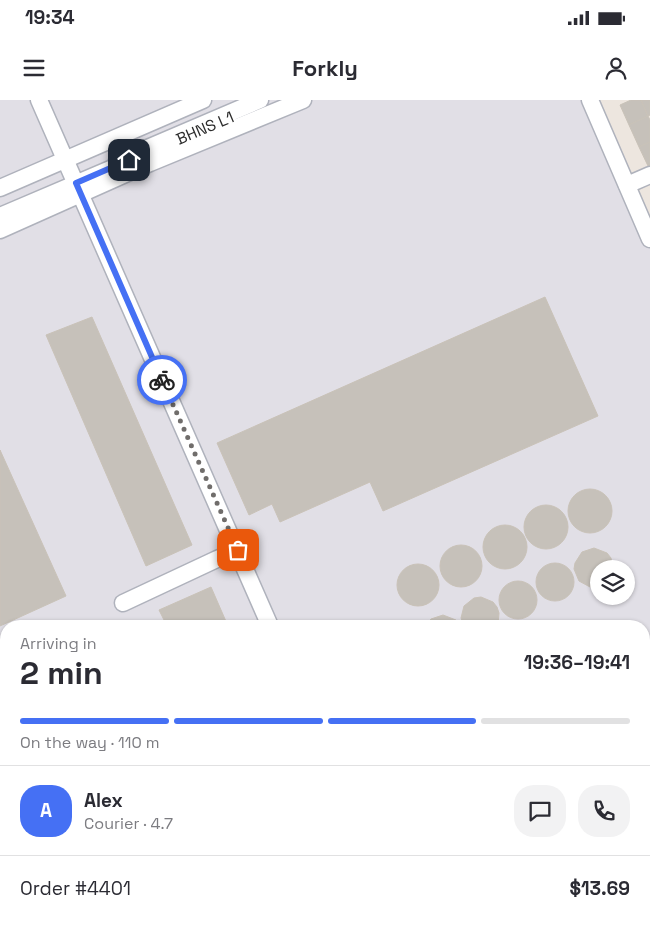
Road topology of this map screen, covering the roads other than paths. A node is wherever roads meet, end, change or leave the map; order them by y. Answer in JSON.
{"nodes":[{"id":1,"x":39,"y":100,"type":"edge"},
{"id":2,"x":203,"y":100,"type":"edge"},
{"id":3,"x":260,"y":100,"type":"edge"},
{"id":4,"x":273,"y":100,"type":"edge"},
{"id":5,"x":302,"y":100,"type":"edge"},
{"id":6,"x":590,"y":100,"type":"edge"},
{"id":7,"x":65,"y":160,"type":"junction"},
{"id":8,"x":650,"y":175,"type":"edge"},
{"id":9,"x":627,"y":185,"type":"junction"},
{"id":10,"x":77,"y":186,"type":"junction"},
{"id":11,"x":0,"y":188,"type":"edge"},
{"id":12,"x":0,"y":212,"type":"edge"},
{"id":13,"x":0,"y":216,"type":"edge"},
{"id":14,"x":0,"y":230,"type":"edge"},
{"id":15,"x":650,"y":239,"type":"edge"},
{"id":16,"x":238,"y":550,"type":"junction"},
{"id":17,"x":124,"y":603,"type":"dead end"},
{"id":18,"x":267,"y":620,"type":"edge"}],
"edges":[{"from":1,"to":7,"type":"street"},
{"from":2,"to":7,"type":"street"},
{"from":3,"to":10,"type":"street","name":"BHNS L1"},
{"from":4,"to":10,"type":"street","name":"BHNS L1"},
{"from":5,"to":10,"type":"street"},
{"from":6,"to":9,"type":"street"},
{"from":7,"to":10,"type":"street"},
{"from":7,"to":11,"type":"street"},
{"from":8,"to":9,"type":"street"},
{"from":9,"to":15,"type":"street"},
{"from":10,"to":12,"type":"street","name":"BHNS L1"},
{"from":10,"to":13,"type":"street","name":"BHNS L1"},
{"from":10,"to":14,"type":"street"},
{"from":10,"to":16,"type":"street"},
{"from":16,"to":17,"type":"street"},
{"from":16,"to":18,"type":"street"}]}
